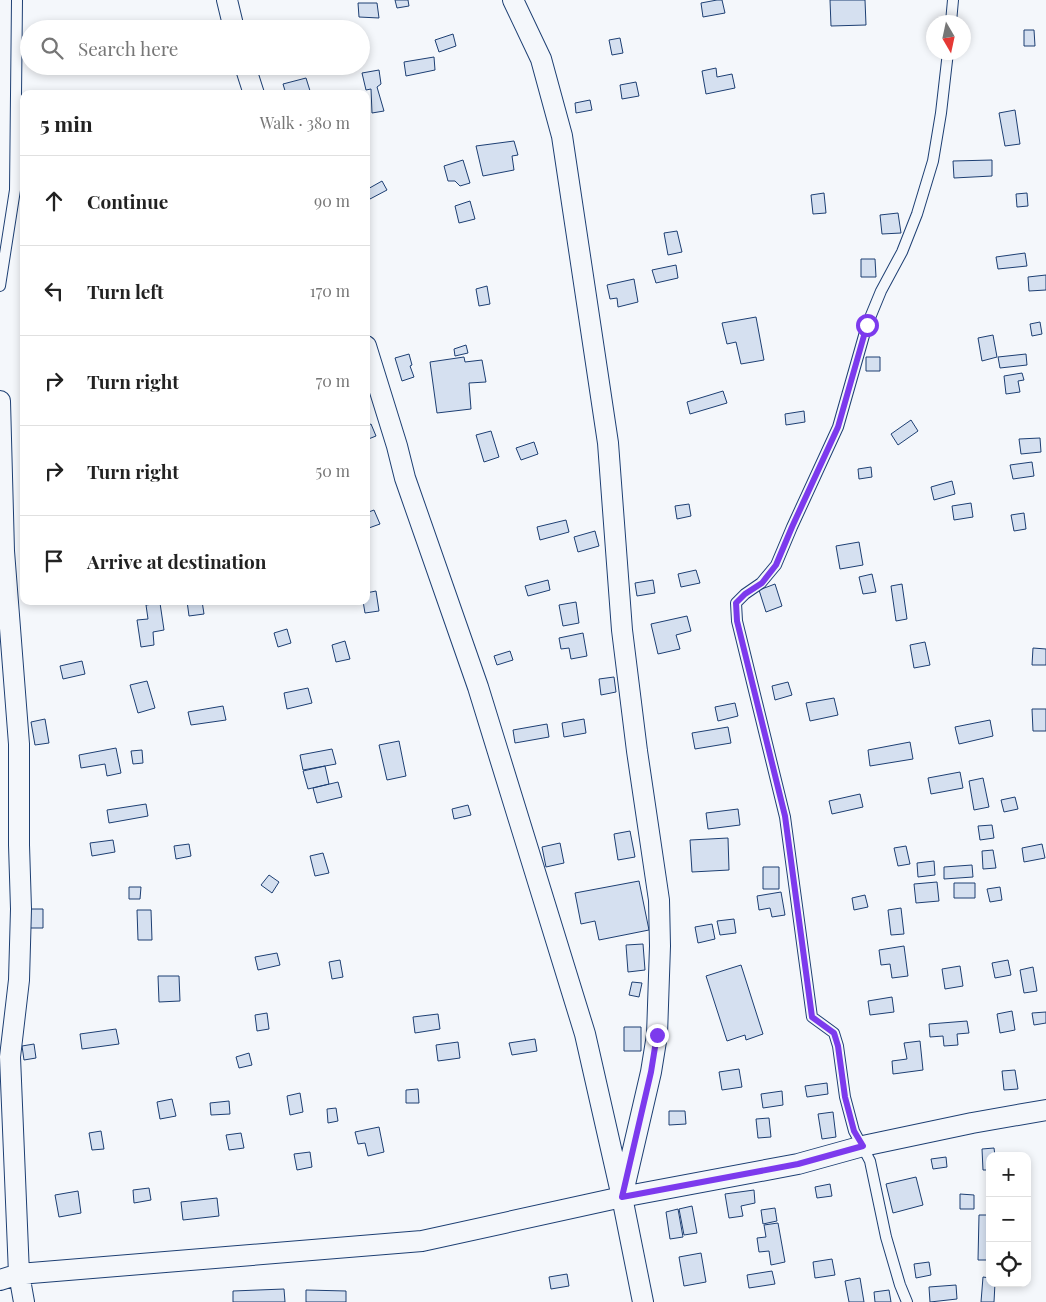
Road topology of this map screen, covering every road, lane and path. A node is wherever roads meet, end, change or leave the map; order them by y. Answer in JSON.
{"nodes":[{"id":1,"x":17,"y":0,"type":"edge"},
{"id":2,"x":227,"y":0,"type":"edge"},
{"id":3,"x":513,"y":0,"type":"edge"},
{"id":4,"x":953,"y":0,"type":"edge"},
{"id":5,"x":952,"y":15,"type":"edge"},
{"id":6,"x":232,"y":20,"type":"edge"},
{"id":7,"x":947,"y":60,"type":"edge"},
{"id":8,"x":248,"y":75,"type":"edge"},
{"id":9,"x":253,"y":90,"type":"edge"},
{"id":10,"x":0,"y":286,"type":"edge"},
{"id":11,"x":370,"y":359,"type":"edge"},
{"id":12,"x":0,"y":401,"type":"edge"},
{"id":13,"x":2,"y":552,"type":"edge"},
{"id":14,"x":1046,"y":1110,"type":"edge"},
{"id":15,"x":863,"y":1146,"type":"junction"},
{"id":16,"x":622,"y":1197,"type":"junction"},
{"id":17,"x":19,"y":1274,"type":"junction"},
{"id":18,"x":0,"y":1280,"type":"edge"},
{"id":19,"x":24,"y":1302,"type":"edge"},
{"id":20,"x":643,"y":1302,"type":"edge"},
{"id":21,"x":907,"y":1302,"type":"edge"}],
"edges":[{"from":1,"to":10,"type":"lane"},
{"from":2,"to":6,"type":"street"},
{"from":3,"to":16,"type":"street"},
{"from":4,"to":5,"type":"lane"},
{"from":7,"to":15,"type":"lane"},
{"from":8,"to":9,"type":"street"},
{"from":11,"to":16,"type":"street"},
{"from":12,"to":13,"type":"street"},
{"from":13,"to":17,"type":"street"},
{"from":14,"to":15,"type":"street"},
{"from":15,"to":16,"type":"street"},
{"from":15,"to":21,"type":"lane"},
{"from":16,"to":17,"type":"street"},
{"from":16,"to":20,"type":"street"},
{"from":17,"to":18,"type":"street"},
{"from":17,"to":19,"type":"street"}]}
